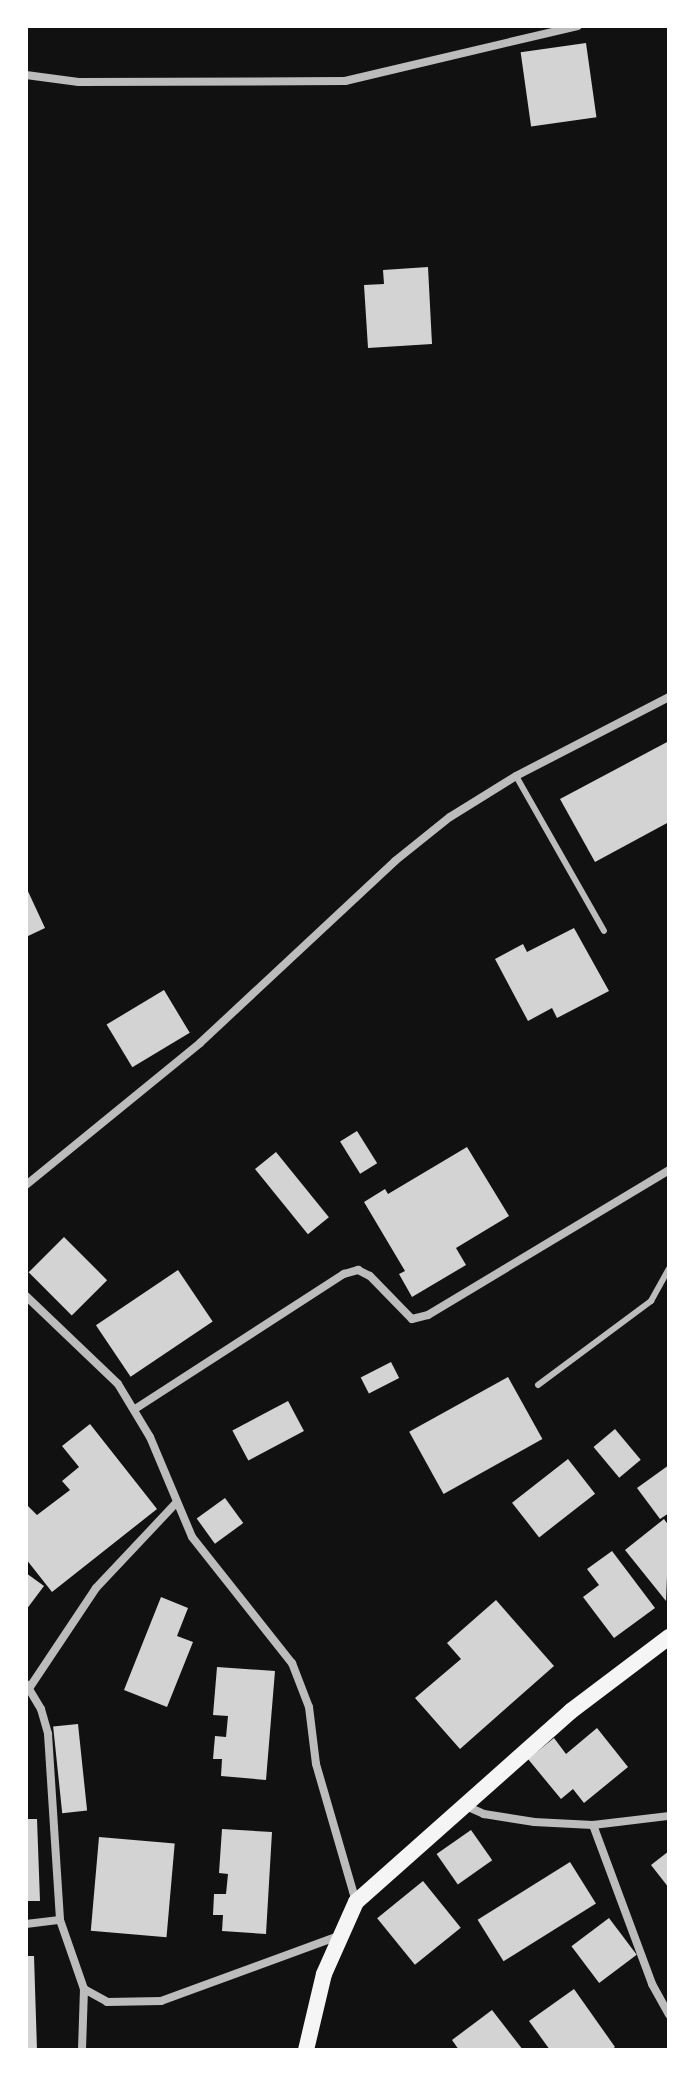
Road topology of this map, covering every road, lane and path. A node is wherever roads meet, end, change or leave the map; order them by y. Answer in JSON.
{"nodes":[{"id":1,"x":578,"y":26,"type":"edge"},
{"id":2,"x":26,"y":75,"type":"edge"},
{"id":3,"x":669,"y":697,"type":"edge"},
{"id":4,"x":516,"y":776,"type":"junction"},
{"id":5,"x":604,"y":931,"type":"dead end"},
{"id":6,"x":669,"y":1170,"type":"edge"},
{"id":7,"x":26,"y":1185,"type":"edge"},
{"id":8,"x":669,"y":1269,"type":"edge"},
{"id":9,"x":26,"y":1296,"type":"edge"},
{"id":10,"x":538,"y":1385,"type":"dead end"},
{"id":11,"x":135,"y":1409,"type":"junction"},
{"id":12,"x":176,"y":1503,"type":"junction"},
{"id":13,"x":669,"y":1637,"type":"edge"},
{"id":14,"x":28,"y":1685,"type":"edge"},
{"id":15,"x":466,"y":1806,"type":"junction"},
{"id":16,"x":669,"y":1816,"type":"edge"},
{"id":17,"x":593,"y":1825,"type":"junction"},
{"id":18,"x":356,"y":1902,"type":"junction"},
{"id":19,"x":60,"y":1920,"type":"junction"},
{"id":20,"x":26,"y":1924,"type":"edge"},
{"id":21,"x":339,"y":1936,"type":"junction"},
{"id":22,"x":84,"y":1989,"type":"junction"},
{"id":23,"x":669,"y":2015,"type":"edge"},
{"id":24,"x":82,"y":2050,"type":"edge"},
{"id":25,"x":306,"y":2050,"type":"edge"}],
"edges":[{"from":1,"to":2,"type":"street"},
{"from":3,"to":4,"type":"street"},
{"from":4,"to":5,"type":"lane"},
{"from":4,"to":7,"type":"street"},
{"from":6,"to":11,"type":"street"},
{"from":8,"to":10,"type":"lane"},
{"from":9,"to":11,"type":"street"},
{"from":11,"to":12,"type":"street"},
{"from":12,"to":14,"type":"street"},
{"from":12,"to":18,"type":"street"},
{"from":13,"to":15,"type":"main road"},
{"from":14,"to":19,"type":"street"},
{"from":15,"to":17,"type":"street"},
{"from":15,"to":18,"type":"main road"},
{"from":16,"to":17,"type":"street"},
{"from":17,"to":23,"type":"street"},
{"from":18,"to":21,"type":"main road"},
{"from":19,"to":20,"type":"street"},
{"from":19,"to":22,"type":"street"},
{"from":21,"to":22,"type":"street"},
{"from":21,"to":25,"type":"main road"},
{"from":22,"to":24,"type":"street"}]}
